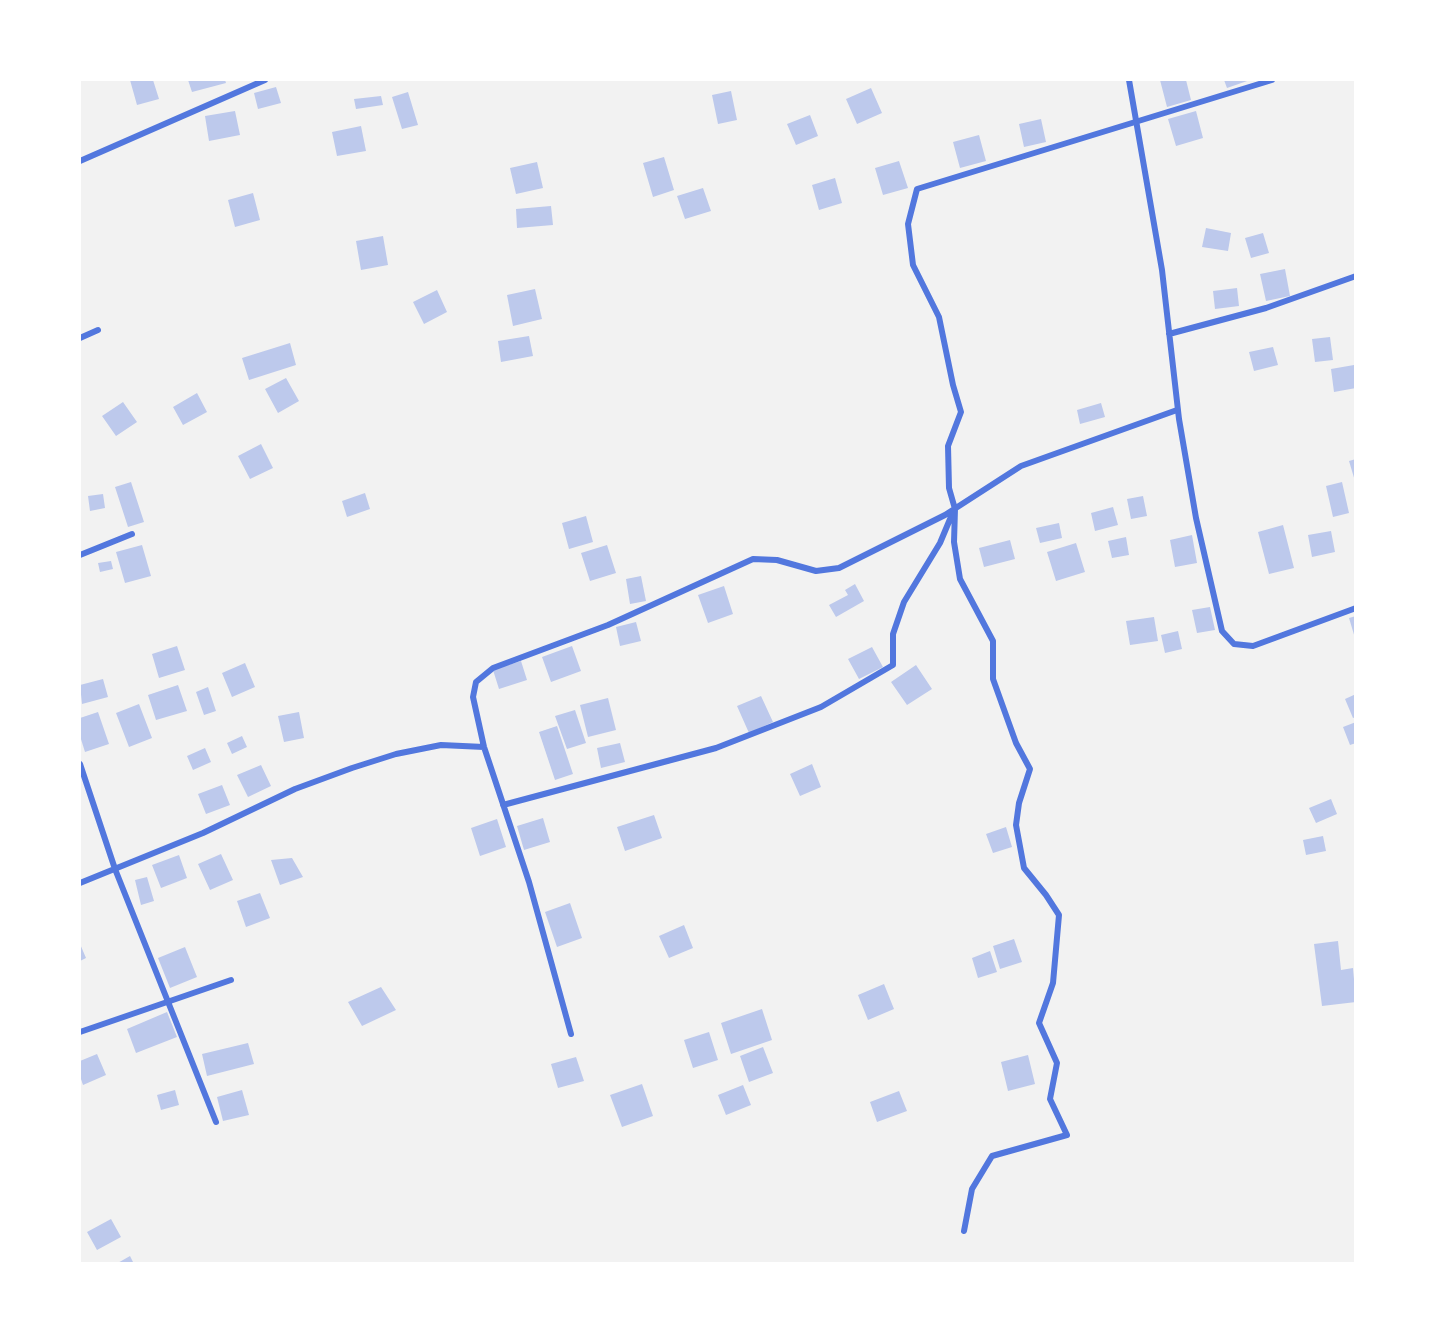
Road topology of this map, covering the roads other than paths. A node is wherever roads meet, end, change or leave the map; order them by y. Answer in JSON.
{"nodes":[{"id":1,"x":265,"y":80,"type":"edge"},
{"id":2,"x":1129,"y":80,"type":"edge"},
{"id":3,"x":1272,"y":80,"type":"edge"},
{"id":4,"x":1137,"y":121,"type":"junction"},
{"id":5,"x":80,"y":161,"type":"edge"},
{"id":6,"x":1356,"y":276,"type":"edge"},
{"id":7,"x":98,"y":330,"type":"dead end"},
{"id":8,"x":1169,"y":334,"type":"junction"},
{"id":9,"x":80,"y":338,"type":"edge"},
{"id":10,"x":1178,"y":410,"type":"junction"},
{"id":11,"x":955,"y":509,"type":"junction"},
{"id":12,"x":132,"y":534,"type":"dead end"},
{"id":13,"x":80,"y":555,"type":"edge"},
{"id":14,"x":1356,"y":608,"type":"edge"},
{"id":15,"x":484,"y":747,"type":"junction"},
{"id":16,"x":80,"y":764,"type":"edge"},
{"id":17,"x":503,"y":805,"type":"junction"},
{"id":18,"x":115,"y":869,"type":"junction"},
{"id":19,"x":80,"y":883,"type":"edge"},
{"id":20,"x":231,"y":980,"type":"dead end"},
{"id":21,"x":169,"y":1002,"type":"junction"},
{"id":22,"x":80,"y":1032,"type":"edge"},
{"id":23,"x":571,"y":1034,"type":"dead end"},
{"id":24,"x":216,"y":1122,"type":"dead end"},
{"id":25,"x":964,"y":1231,"type":"dead end"}],
"edges":[{"from":1,"to":5,"type":"street"},
{"from":2,"to":4,"type":"street"},
{"from":3,"to":4,"type":"street"},
{"from":4,"to":8,"type":"street"},
{"from":4,"to":11,"type":"street"},
{"from":6,"to":8,"type":"street"},
{"from":7,"to":9,"type":"street"},
{"from":8,"to":10,"type":"street"},
{"from":10,"to":11,"type":"street"},
{"from":10,"to":14,"type":"street"},
{"from":11,"to":15,"type":"street"},
{"from":11,"to":17,"type":"street"},
{"from":11,"to":25,"type":"street"},
{"from":12,"to":13,"type":"street"},
{"from":15,"to":17,"type":"street"},
{"from":15,"to":18,"type":"street"},
{"from":16,"to":18,"type":"street"},
{"from":17,"to":23,"type":"street"},
{"from":18,"to":19,"type":"street"},
{"from":18,"to":21,"type":"street"},
{"from":20,"to":21,"type":"street"},
{"from":21,"to":22,"type":"street"},
{"from":21,"to":24,"type":"street"}]}
